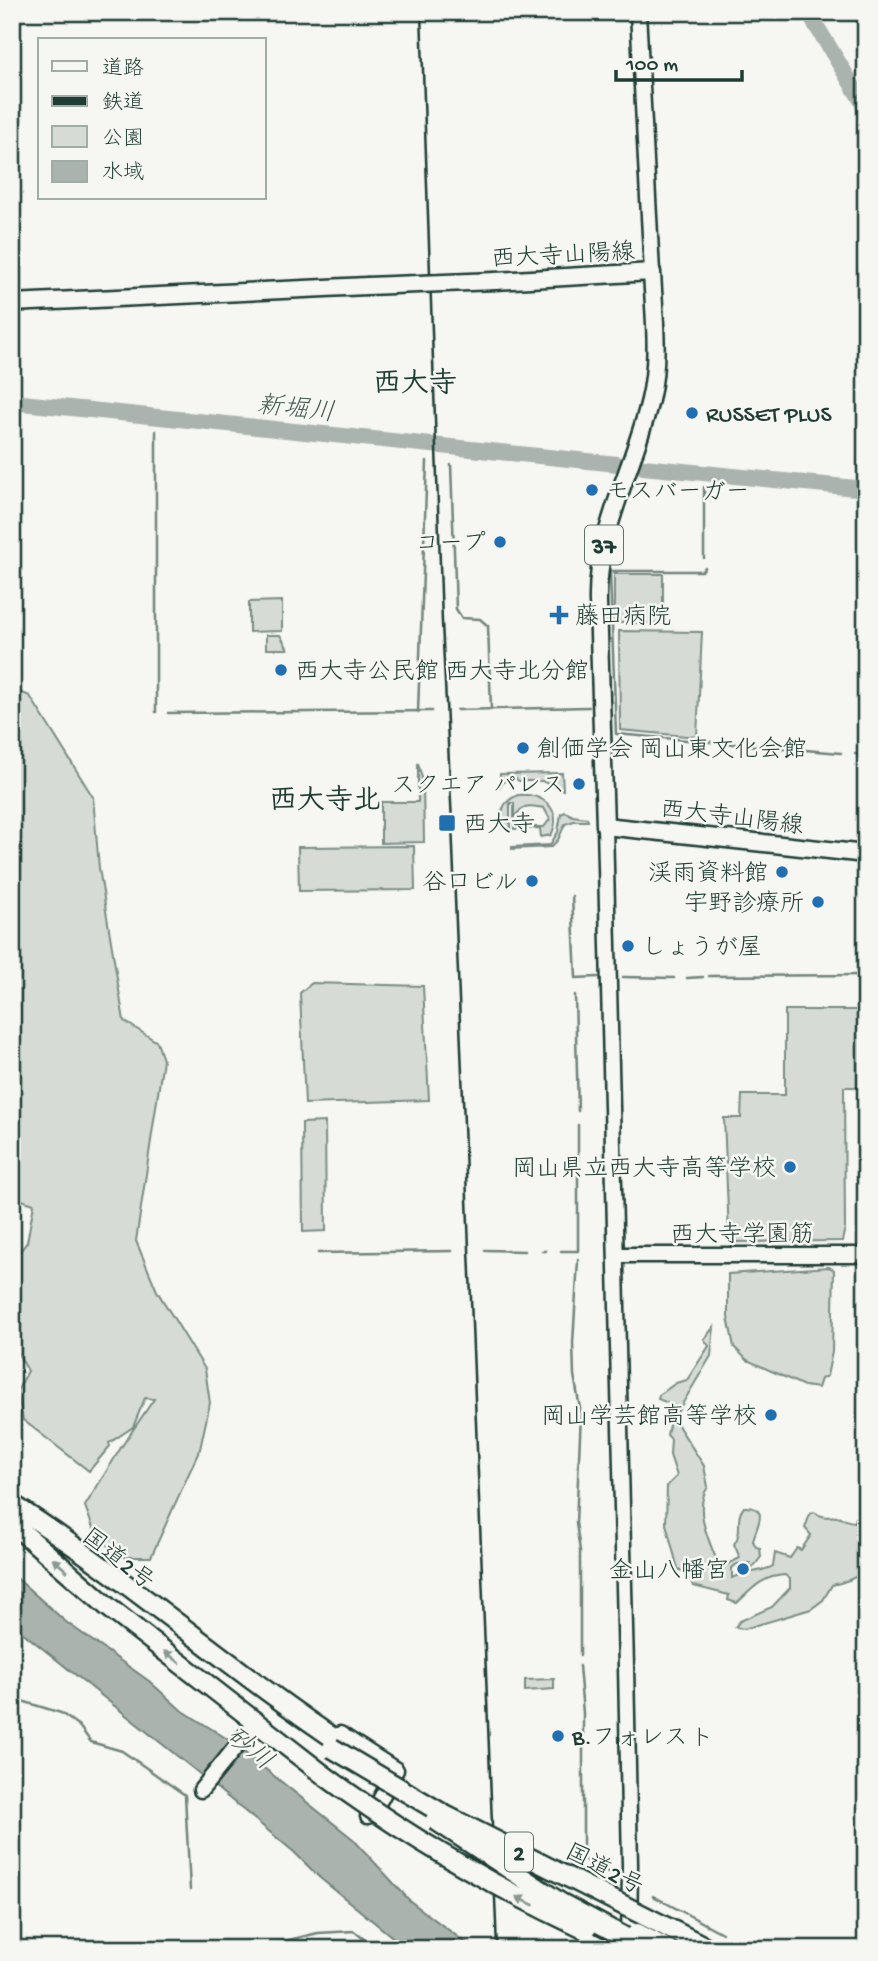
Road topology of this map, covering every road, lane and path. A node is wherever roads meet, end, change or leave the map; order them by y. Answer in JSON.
{"nodes":[{"id":1,"x":638,"y":12,"type":"edge"},
{"id":2,"x":652,"y":272,"type":"junction"},
{"id":3,"x":12,"y":303,"type":"edge"},
{"id":4,"x":605,"y":819,"type":"junction"},
{"id":5,"x":866,"y":845,"type":"edge"},
{"id":6,"x":866,"y":854,"type":"edge"},
{"id":7,"x":618,"y":1255,"type":"junction"},
{"id":8,"x":866,"y":1255,"type":"edge"},
{"id":9,"x":12,"y":1506,"type":"edge"},
{"id":10,"x":12,"y":1523,"type":"edge"},
{"id":11,"x":133,"y":1594,"type":"junction"},
{"id":12,"x":277,"y":1692,"type":"dead end"},
{"id":13,"x":257,"y":1721,"type":"junction"},
{"id":14,"x":339,"y":1747,"type":"junction"},
{"id":15,"x":329,"y":1783,"type":"junction"},
{"id":16,"x":204,"y":1787,"type":"dead end"},
{"id":17,"x":445,"y":1815,"type":"junction"},
{"id":18,"x":485,"y":1854,"type":"junction"},
{"id":19,"x":662,"y":1924,"type":"junction"},
{"id":20,"x":630,"y":1949,"type":"edge"},
{"id":21,"x":647,"y":1949,"type":"edge"},
{"id":22,"x":668,"y":1949,"type":"edge"},
{"id":23,"x":687,"y":1949,"type":"edge"},
{"id":24,"x":710,"y":1949,"type":"edge"}],
"edges":[{"from":1,"to":2,"type":"street"},
{"from":2,"to":3,"type":"main road","name":"西大寺山陽線","bridge":true},
{"from":2,"to":4,"type":"main road","name":"西大寺山陽線","number":"37"},
{"from":4,"to":5,"type":"main road","name":"西大寺山陽線"},
{"from":4,"to":6,"type":"main road","name":"西大寺山陽線"},
{"from":4,"to":7,"type":"street"},
{"from":7,"to":8,"type":"street","name":"西大寺学園筋"},
{"from":7,"to":20,"type":"street"},
{"from":9,"to":11,"type":"highway"},
{"from":13,"to":10,"type":"highway","one_way":true},
{"from":11,"to":14,"type":"highway"},
{"from":11,"to":14,"type":"highway","name":"国道2号","number":"2"},
{"from":12,"to":15,"type":"street"},
{"from":13,"to":15,"type":"highway"},
{"from":13,"to":16,"type":"street"},
{"from":14,"to":17,"type":"highway","name":"国道2号","number":"2","bridge":true},
{"from":14,"to":18,"type":"highway","name":"国道2号","number":"2","bridge":true},
{"from":14,"to":19,"type":"highway","bridge":true},
{"from":20,"to":15,"type":"highway","one_way":true,"bridge":true},
{"from":17,"to":19,"type":"highway","name":"国道2号","number":"2","bridge":true},
{"from":17,"to":23,"type":"highway","bridge":true},
{"from":18,"to":21,"type":"highway","name":"国道2号","number":"2","bridge":true},
{"from":18,"to":22,"type":"highway","bridge":true},
{"from":19,"to":24,"type":"highway","name":"国道2号","number":"2","bridge":true}]}
